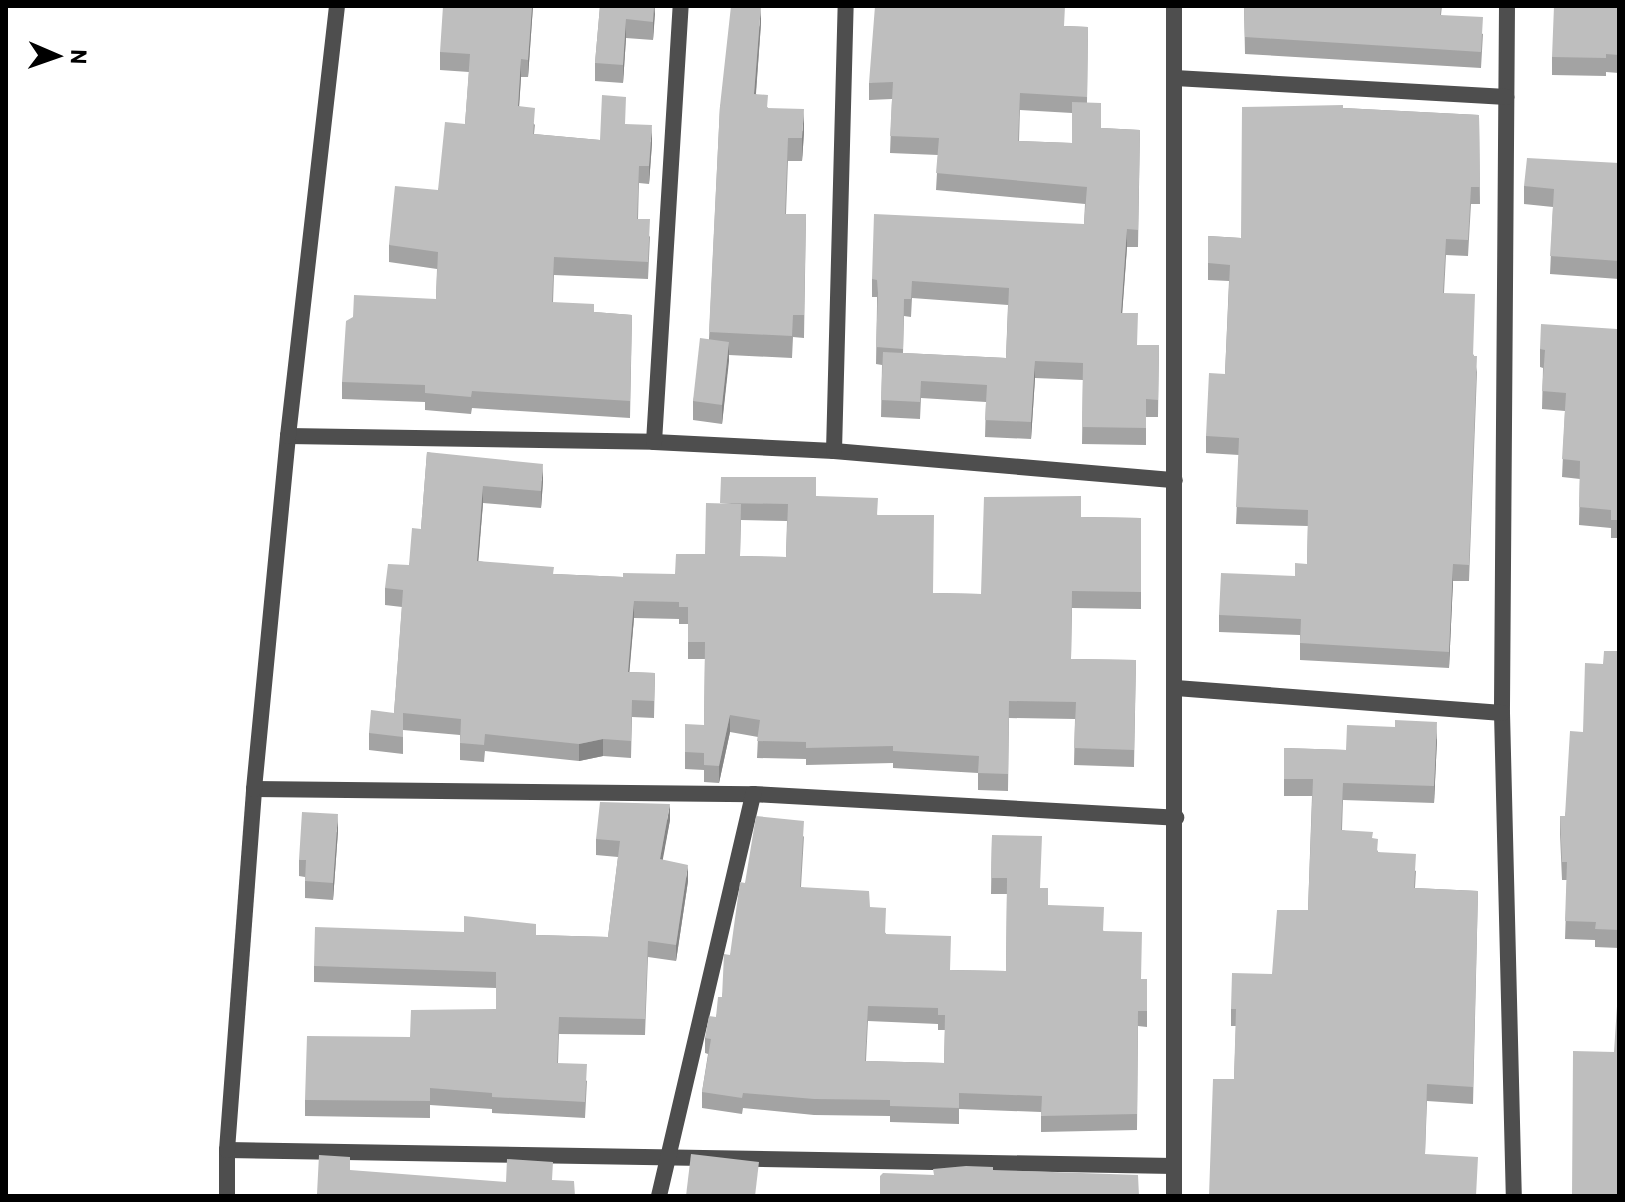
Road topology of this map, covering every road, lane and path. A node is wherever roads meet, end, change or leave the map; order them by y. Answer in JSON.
{"nodes":[{"id":1,"x":337,"y":6,"type":"edge"},
{"id":2,"x":681,"y":6,"type":"edge"},
{"id":3,"x":846,"y":6,"type":"edge"},
{"id":4,"x":1174,"y":6,"type":"edge"},
{"id":5,"x":1507,"y":6,"type":"edge"},
{"id":6,"x":1175,"y":78,"type":"junction"},
{"id":7,"x":1506,"y":97,"type":"junction"},
{"id":8,"x":288,"y":436,"type":"junction"},
{"id":9,"x":654,"y":442,"type":"junction"},
{"id":10,"x":834,"y":451,"type":"junction"},
{"id":11,"x":1175,"y":480,"type":"junction"},
{"id":12,"x":1176,"y":688,"type":"junction"},
{"id":13,"x":1502,"y":713,"type":"junction"},
{"id":14,"x":254,"y":789,"type":"junction"},
{"id":15,"x":753,"y":794,"type":"junction"},
{"id":16,"x":1176,"y":818,"type":"junction"},
{"id":17,"x":227,"y":1150,"type":"junction"},
{"id":18,"x":666,"y":1155,"type":"junction"},
{"id":19,"x":1174,"y":1166,"type":"junction"},
{"id":20,"x":227,"y":1196,"type":"edge"},
{"id":21,"x":659,"y":1196,"type":"edge"},
{"id":22,"x":1174,"y":1196,"type":"edge"},
{"id":23,"x":1514,"y":1196,"type":"edge"}],
"edges":[{"from":1,"to":8,"type":"street"},
{"from":2,"to":9,"type":"street"},
{"from":3,"to":10,"type":"street"},
{"from":4,"to":6,"type":"street"},
{"from":5,"to":7,"type":"street"},
{"from":6,"to":7,"type":"street"},
{"from":6,"to":11,"type":"street"},
{"from":7,"to":13,"type":"street"},
{"from":8,"to":9,"type":"street"},
{"from":8,"to":14,"type":"street"},
{"from":9,"to":10,"type":"street"},
{"from":10,"to":11,"type":"street"},
{"from":11,"to":12,"type":"street"},
{"from":12,"to":13,"type":"street"},
{"from":12,"to":16,"type":"street"},
{"from":13,"to":23,"type":"street"},
{"from":14,"to":15,"type":"street"},
{"from":14,"to":17,"type":"street"},
{"from":15,"to":16,"type":"street"},
{"from":15,"to":18,"type":"street"},
{"from":16,"to":19,"type":"street"},
{"from":17,"to":18,"type":"street"},
{"from":17,"to":20,"type":"street"},
{"from":18,"to":19,"type":"street"},
{"from":18,"to":21,"type":"street"},
{"from":19,"to":22,"type":"street"}]}
